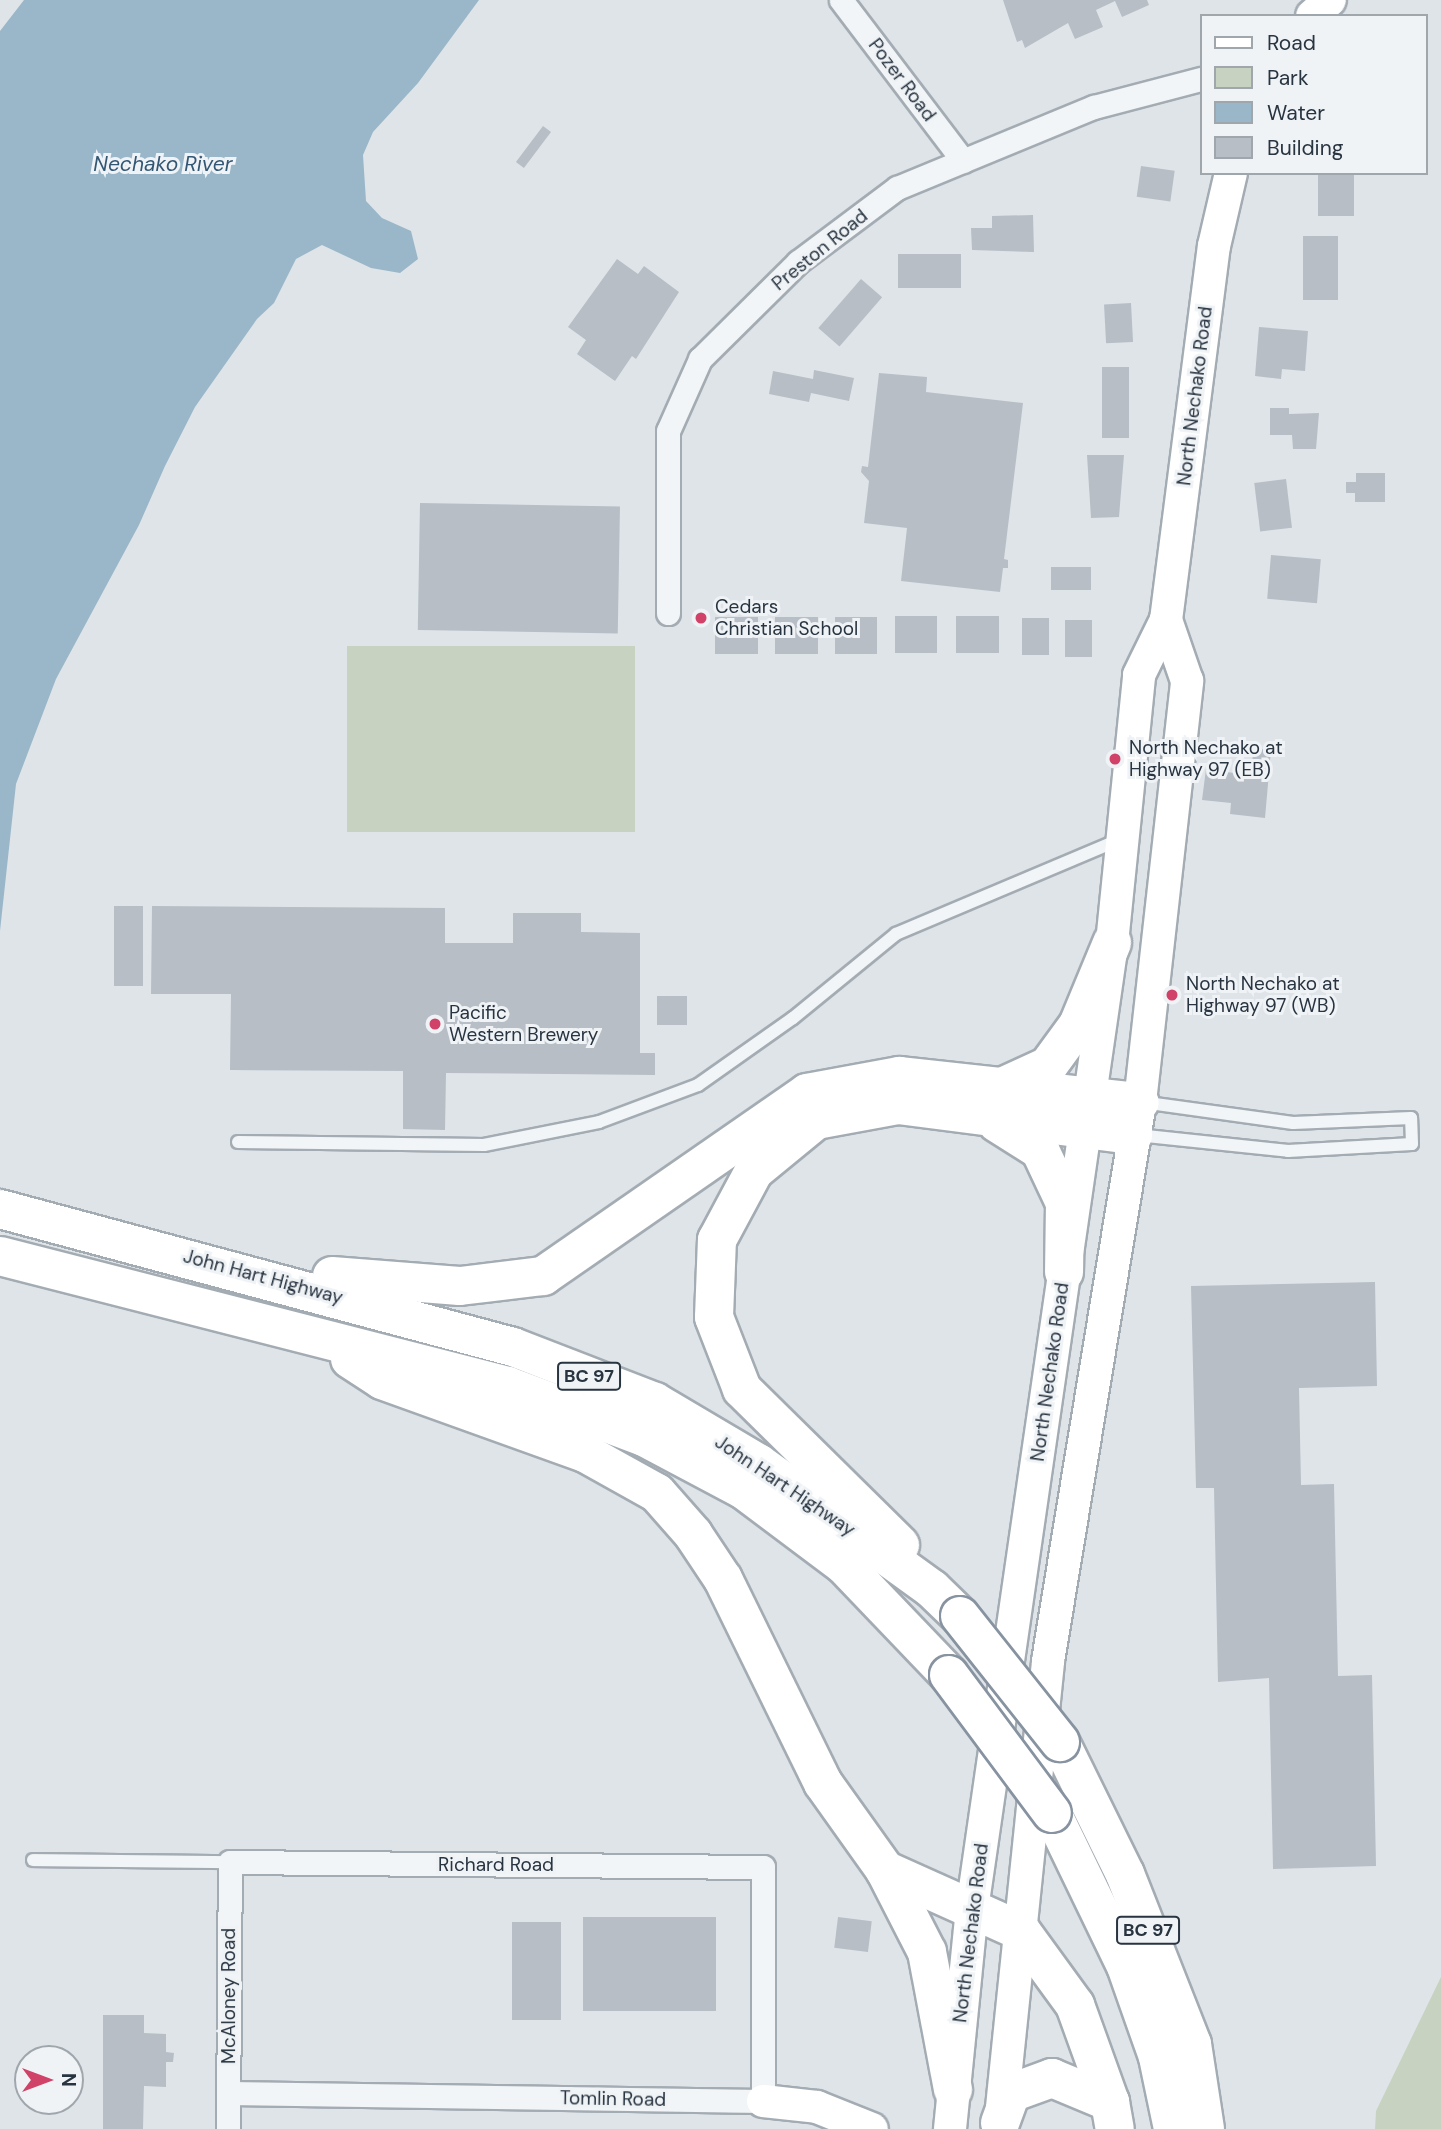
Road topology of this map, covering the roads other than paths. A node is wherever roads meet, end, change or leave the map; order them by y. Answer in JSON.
{"nodes":[{"id":1,"x":841,"y":0,"type":"edge"},
{"id":2,"x":1330,"y":0,"type":"edge"},
{"id":3,"x":1314,"y":14,"type":"edge"},
{"id":4,"x":1200,"y":79,"type":"edge"},
{"id":5,"x":963,"y":161,"type":"junction"},
{"id":6,"x":1231,"y":175,"type":"edge"},
{"id":7,"x":668,"y":613,"type":"dead end"},
{"id":8,"x":1166,"y":620,"type":"junction"},
{"id":9,"x":1123,"y":838,"type":"junction"},
{"id":10,"x":1112,"y":943,"type":"junction"},
{"id":11,"x":995,"y":1103,"type":"junction"},
{"id":12,"x":1085,"y":1112,"type":"junction"},
{"id":13,"x":1136,"y":1118,"type":"junction"},
{"id":14,"x":237,"y":1142,"type":"dead end"},
{"id":15,"x":0,"y":1209,"type":"edge"},
{"id":16,"x":17,"y":1260,"type":"edge"},
{"id":17,"x":201,"y":1260,"type":"junction"},
{"id":18,"x":1064,"y":1272,"type":"junction"},
{"id":19,"x":313,"y":1335,"type":"junction"},
{"id":20,"x":932,"y":1589,"type":"junction"},
{"id":21,"x":33,"y":1860,"type":"dead end"},
{"id":22,"x":230,"y":1862,"type":"junction"},
{"id":23,"x":885,"y":1870,"type":"junction"},
{"id":24,"x":972,"y":1909,"type":"junction"},
{"id":25,"x":1020,"y":1931,"type":"junction"},
{"id":26,"x":953,"y":2090,"type":"junction"},
{"id":27,"x":229,"y":2093,"type":"junction"},
{"id":28,"x":763,"y":2101,"type":"junction"},
{"id":29,"x":1112,"y":2115,"type":"edge"},
{"id":30,"x":1000,"y":2126,"type":"edge"},
{"id":31,"x":228,"y":2129,"type":"edge"},
{"id":32,"x":872,"y":2129,"type":"edge"},
{"id":33,"x":950,"y":2129,"type":"edge"},
{"id":34,"x":1173,"y":2129,"type":"edge"},
{"id":35,"x":1205,"y":2129,"type":"edge"}],
"edges":[{"from":1,"to":5,"type":"street","name":"Pozer Road"},
{"from":2,"to":3,"type":"main road"},
{"from":4,"to":5,"type":"street","name":"Preston Road"},
{"from":5,"to":7,"type":"street","name":"Preston Road"},
{"from":6,"to":8,"type":"main road","name":"North Nechako Road"},
{"from":8,"to":9,"type":"main road","name":"North Nechako Road"},
{"from":8,"to":13,"type":"main road","name":"North Nechako Road"},
{"from":9,"to":10,"type":"main road","name":"North Nechako Road"},
{"from":9,"to":14,"type":"lane"},
{"from":10,"to":11,"type":"highway"},
{"from":10,"to":12,"type":"main road","name":"North Nechako Road"},
{"from":11,"to":12,"type":"highway"},
{"from":11,"to":17,"type":"highway"},
{"from":11,"to":18,"type":"highway"},
{"from":11,"to":20,"type":"highway"},
{"from":12,"to":13,"type":"highway"},
{"from":12,"to":18,"type":"main road","name":"North Nechako Road"},
{"from":13,"to":13,"type":"lane"},
{"from":13,"to":25,"type":"main road","name":"North Nechako Road"},
{"from":15,"to":17,"type":"highway","name":"John Hart Highway","number":"BC 97"},
{"from":16,"to":19,"type":"highway","name":"John Hart Highway","number":"BC 97"},
{"from":17,"to":20,"type":"highway","name":"John Hart Highway","number":"BC 97"},
{"from":18,"to":24,"type":"main road","name":"North Nechako Road"},
{"from":19,"to":23,"type":"highway"},
{"from":19,"to":34,"type":"highway","name":"John Hart Highway","number":"BC 97","bridge":true},
{"from":20,"to":35,"type":"highway","name":"John Hart Highway","number":"BC 97","bridge":true},
{"from":21,"to":22,"type":"lane"},
{"from":22,"to":27,"type":"street","name":"McAloney Road"},
{"from":22,"to":28,"type":"street","name":"Richard Road"},
{"from":23,"to":24,"type":"highway"},
{"from":23,"to":26,"type":"highway"},
{"from":24,"to":25,"type":"highway"},
{"from":24,"to":26,"type":"main road","name":"North Nechako Road"},
{"from":25,"to":29,"type":"highway"},
{"from":25,"to":30,"type":"main road","name":"North Nechako Road"},
{"from":26,"to":33,"type":"main road","name":"North Nechako Road"},
{"from":27,"to":28,"type":"street","name":"Tomlin Road"},
{"from":27,"to":31,"type":"street","name":"McAloney Road"},
{"from":28,"to":32,"type":"main road"},
{"from":29,"to":30,"type":"highway"}]}
